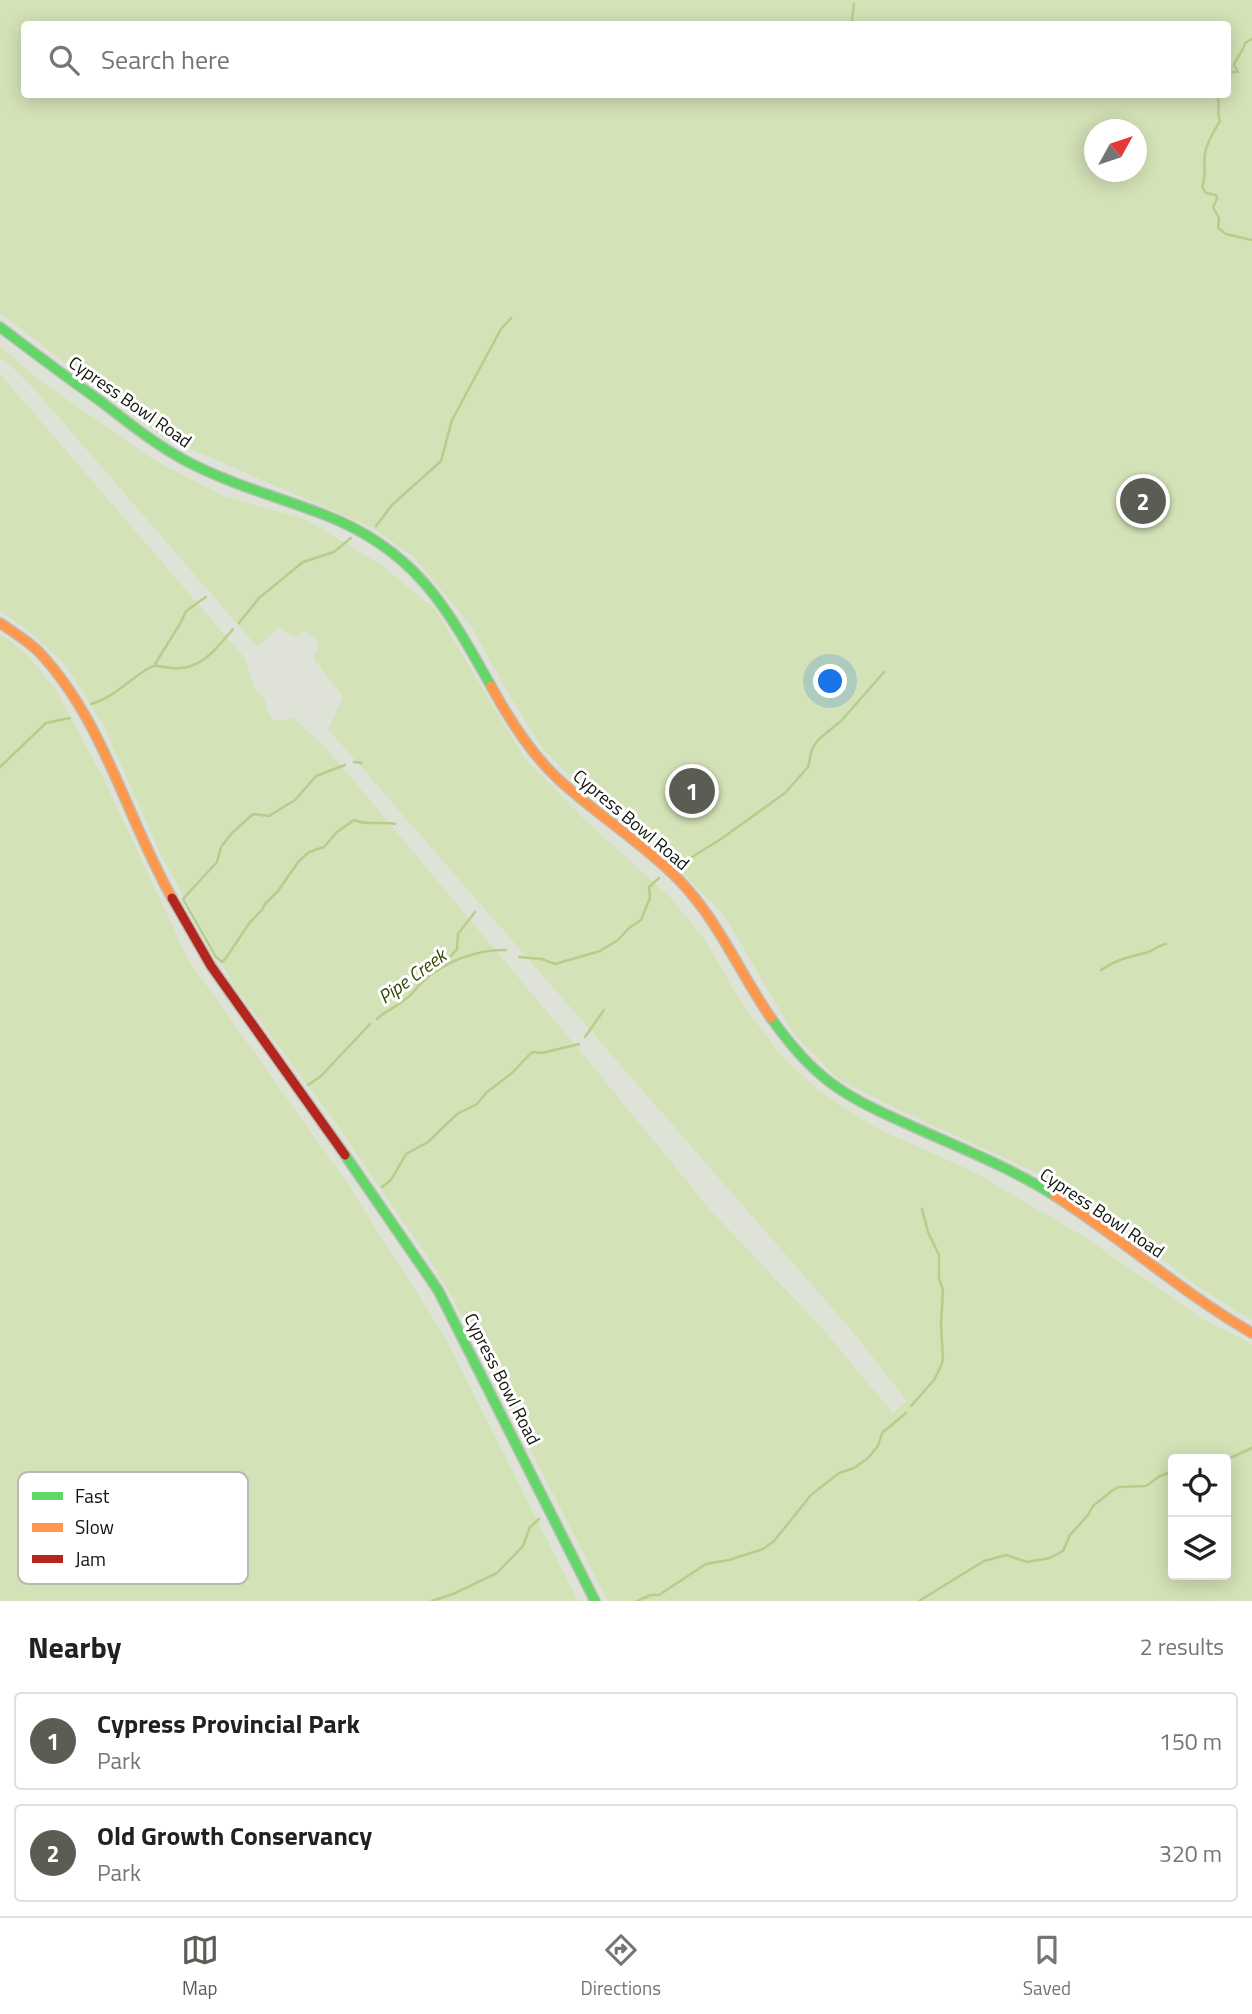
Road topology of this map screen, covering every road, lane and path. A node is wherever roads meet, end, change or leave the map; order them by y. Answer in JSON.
{"nodes":[{"id":1,"x":0,"y":327,"type":"edge"},
{"id":2,"x":0,"y":622,"type":"edge"},
{"id":3,"x":1252,"y":1333,"type":"edge"},
{"id":4,"x":595,"y":1601,"type":"edge"}],
"edges":[{"from":1,"to":3,"type":"street","name":"Cypress Bowl Road"},
{"from":2,"to":4,"type":"street","name":"Cypress Bowl Road"}]}
